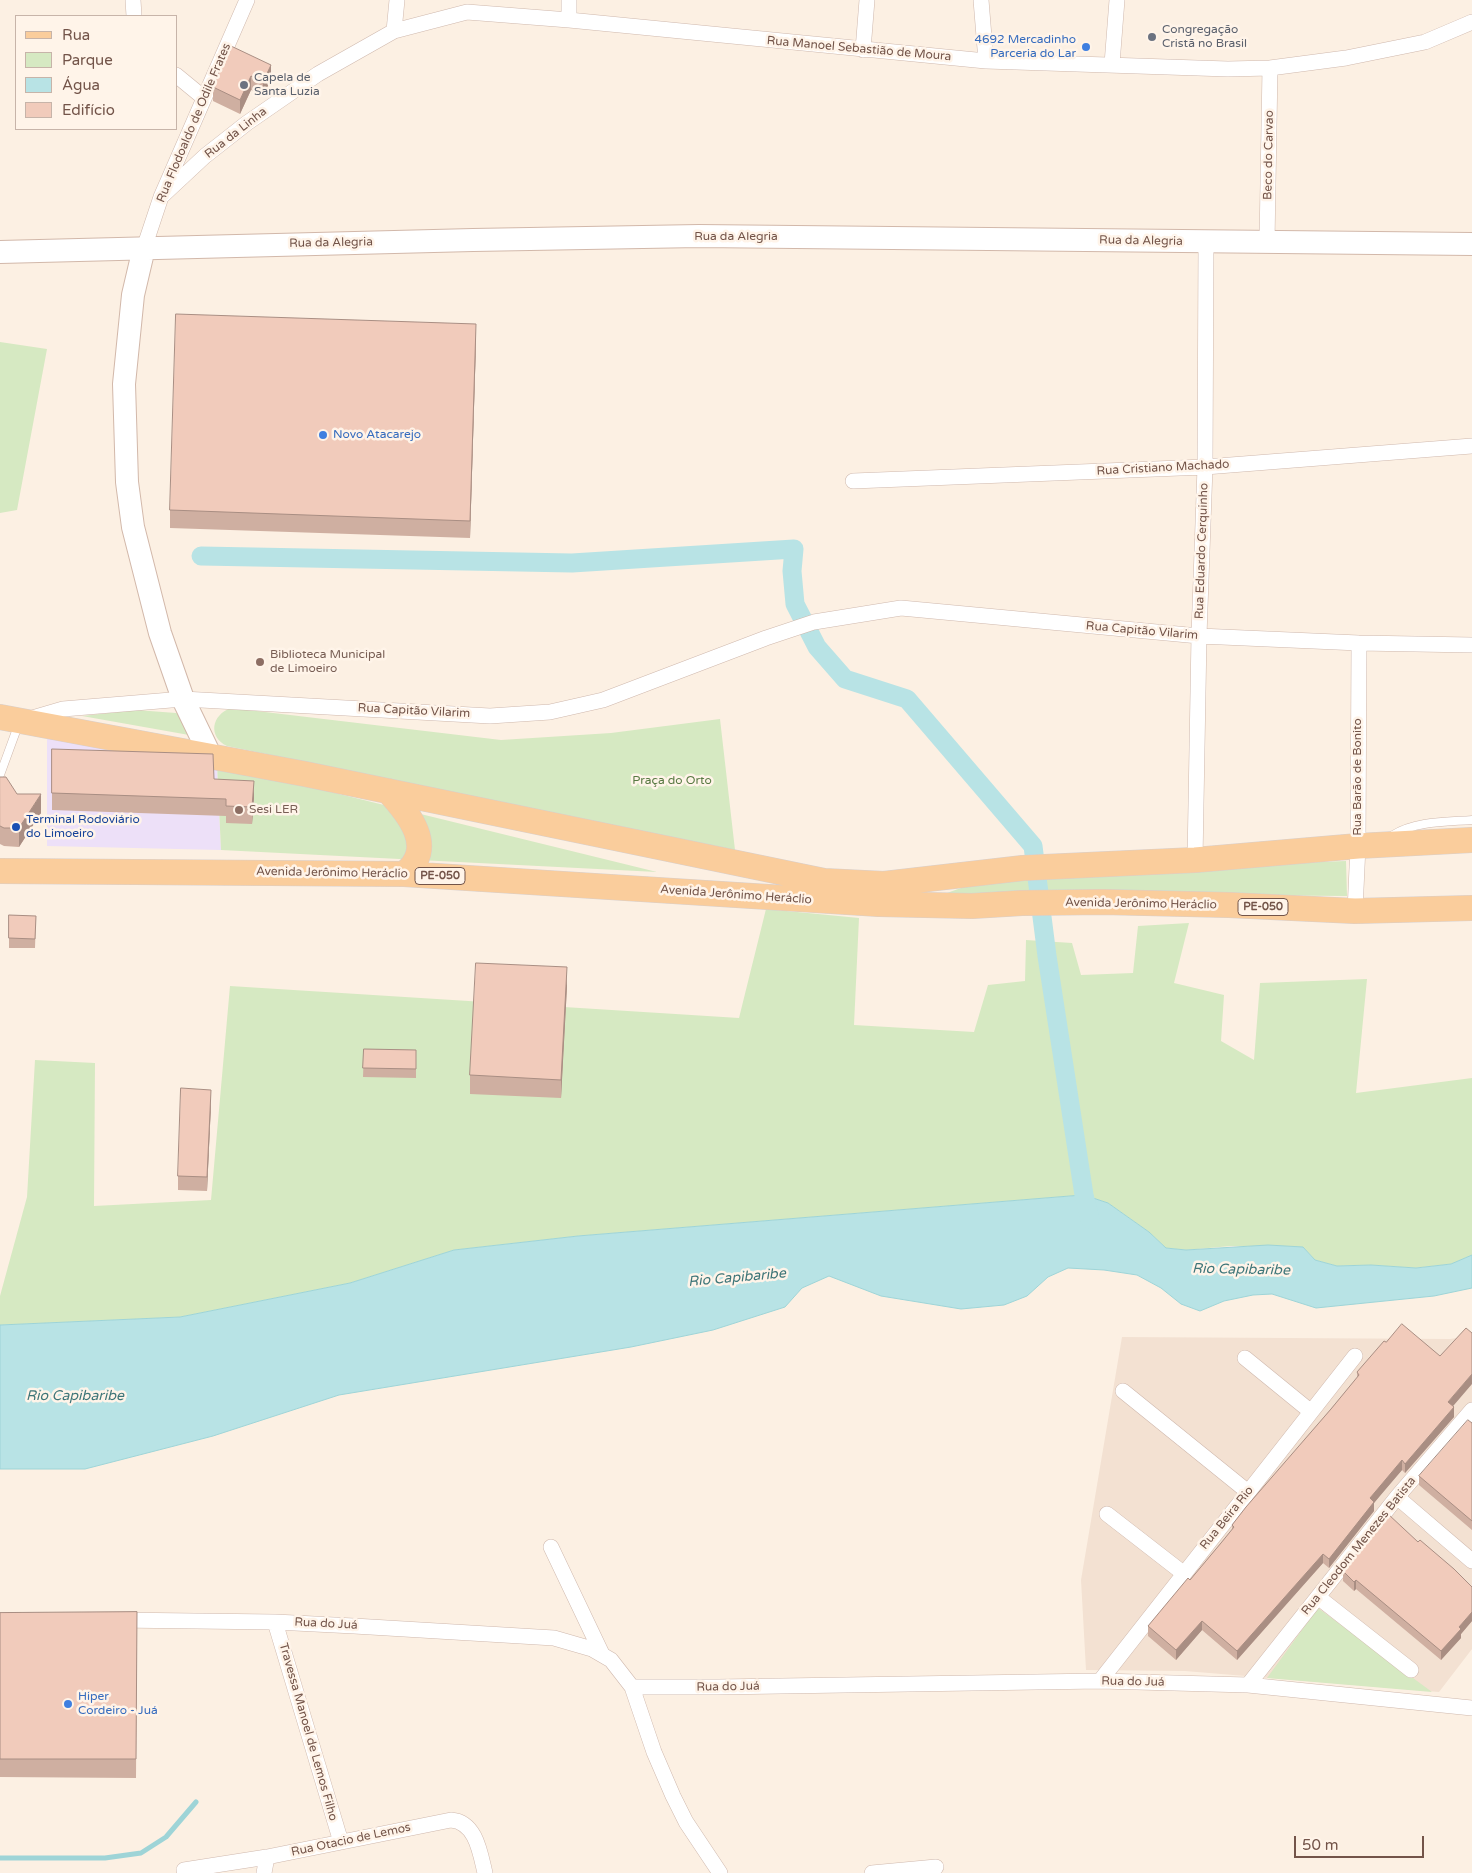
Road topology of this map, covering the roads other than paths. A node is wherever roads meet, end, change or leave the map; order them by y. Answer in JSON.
{"nodes":[{"id":1,"x":133,"y":0,"type":"edge"},
{"id":2,"x":247,"y":0,"type":"edge"},
{"id":3,"x":397,"y":0,"type":"edge"},
{"id":4,"x":569,"y":0,"type":"edge"},
{"id":5,"x":867,"y":0,"type":"edge"},
{"id":6,"x":981,"y":0,"type":"edge"},
{"id":7,"x":1117,"y":0,"type":"edge"},
{"id":8,"x":467,"y":6,"type":"edge"},
{"id":9,"x":134,"y":15,"type":"edge"},
{"id":10,"x":569,"y":20,"type":"junction"},
{"id":11,"x":1472,"y":22,"type":"edge"},
{"id":12,"x":394,"y":31,"type":"junction"},
{"id":13,"x":863,"y":50,"type":"junction"},
{"id":14,"x":986,"y":61,"type":"junction"},
{"id":15,"x":1112,"y":64,"type":"junction"},
{"id":16,"x":1270,"y":68,"type":"junction"},
{"id":17,"x":178,"y":77,"type":"edge"},
{"id":18,"x":204,"y":98,"type":"junction"},
{"id":19,"x":161,"y":197,"type":"junction"},
{"id":20,"x":1206,"y":242,"type":"junction"},
{"id":21,"x":1267,"y":242,"type":"junction"},
{"id":22,"x":1472,"y":244,"type":"edge"},
{"id":23,"x":144,"y":248,"type":"junction"},
{"id":24,"x":0,"y":252,"type":"edge"},
{"id":25,"x":1472,"y":446,"type":"edge"},
{"id":26,"x":1205,"y":467,"type":"junction"},
{"id":27,"x":853,"y":481,"type":"dead end"},
{"id":28,"x":1198,"y":636,"type":"junction"},
{"id":29,"x":1359,"y":643,"type":"junction"},
{"id":30,"x":1472,"y":645,"type":"edge"},
{"id":31,"x":183,"y":699,"type":"junction"},
{"id":32,"x":10,"y":719,"type":"edge"},
{"id":33,"x":210,"y":755,"type":"junction"},
{"id":34,"x":0,"y":775,"type":"edge"},
{"id":35,"x":388,"y":791,"type":"junction"},
{"id":36,"x":1472,"y":820,"type":"edge"},
{"id":37,"x":1472,"y":840,"type":"edge"},
{"id":38,"x":1382,"y":844,"type":"junction"},
{"id":39,"x":1358,"y":846,"type":"junction"},
{"id":40,"x":1195,"y":860,"type":"junction"},
{"id":41,"x":0,"y":871,"type":"edge"},
{"id":42,"x":404,"y":874,"type":"junction"},
{"id":43,"x":1472,"y":908,"type":"edge"},
{"id":44,"x":1356,"y":911,"type":"junction"},
{"id":45,"x":1355,"y":1356,"type":"dead end"},
{"id":46,"x":1245,"y":1358,"type":"dead end"},
{"id":47,"x":1123,"y":1391,"type":"dead end"},
{"id":48,"x":1472,"y":1410,"type":"edge"},
{"id":49,"x":1310,"y":1411,"type":"junction"},
{"id":50,"x":1248,"y":1492,"type":"junction"},
{"id":51,"x":1397,"y":1497,"type":"junction"},
{"id":52,"x":1108,"y":1514,"type":"dead end"},
{"id":53,"x":551,"y":1547,"type":"dead end"},
{"id":54,"x":1472,"y":1562,"type":"edge"},
{"id":55,"x":1183,"y":1573,"type":"junction"},
{"id":56,"x":1318,"y":1597,"type":"junction"},
{"id":57,"x":98,"y":1620,"type":"edge"},
{"id":58,"x":275,"y":1622,"type":"junction"},
{"id":59,"x":602,"y":1654,"type":"junction"},
{"id":60,"x":1411,"y":1670,"type":"dead end"},
{"id":61,"x":1100,"y":1681,"type":"junction"},
{"id":62,"x":1248,"y":1685,"type":"junction"},
{"id":63,"x":632,"y":1687,"type":"junction"},
{"id":64,"x":1472,"y":1708,"type":"edge"},
{"id":65,"x":341,"y":1842,"type":"junction"},
{"id":66,"x":267,"y":1857,"type":"junction"},
{"id":67,"x":936,"y":1867,"type":"dead end"},
{"id":68,"x":184,"y":1870,"type":"dead end"},
{"id":69,"x":264,"y":1873,"type":"edge"},
{"id":70,"x":485,"y":1873,"type":"edge"},
{"id":71,"x":720,"y":1873,"type":"edge"},
{"id":72,"x":872,"y":1873,"type":"edge"}],
"edges":[{"from":1,"to":9,"type":"street"},
{"from":2,"to":18,"type":"street","name":"Rua Flodoaldo de Odile Frates"},
{"from":3,"to":12,"type":"street"},
{"from":4,"to":10,"type":"street"},
{"from":5,"to":13,"type":"street"},
{"from":6,"to":14,"type":"street"},
{"from":7,"to":15,"type":"street"},
{"from":8,"to":10,"type":"street","name":"Rua Manoel Sebastião de Moura"},
{"from":8,"to":12,"type":"street","name":"Rua Manoel Sebastião de Moura"},
{"from":10,"to":13,"type":"street","name":"Rua Manoel Sebastião de Moura"},
{"from":11,"to":16,"type":"street","name":"Rua Manoel Sebastião de Moura"},
{"from":12,"to":19,"type":"street","name":"Rua da Linha"},
{"from":13,"to":14,"type":"street","name":"Rua Manoel Sebastião de Moura"},
{"from":14,"to":15,"type":"street","name":"Rua Manoel Sebastião de Moura"},
{"from":15,"to":16,"type":"street","name":"Rua Manoel Sebastião de Moura"},
{"from":16,"to":21,"type":"street","name":"Beco do Carvao"},
{"from":17,"to":18,"type":"street"},
{"from":18,"to":19,"type":"street","name":"Rua Flodoaldo de Odile Frates"},
{"from":19,"to":23,"type":"street","name":"Rua Flodoaldo de Odile Frates"},
{"from":20,"to":21,"type":"street","name":"Rua da Alegria"},
{"from":20,"to":23,"type":"street","name":"Rua da Alegria"},
{"from":20,"to":26,"type":"street","name":"Rua Eduardo Cerquinho"},
{"from":21,"to":22,"type":"street","name":"Rua da Alegria"},
{"from":23,"to":24,"type":"street","name":"Rua da Alegria"},
{"from":23,"to":31,"type":"street"},
{"from":25,"to":26,"type":"street","name":"Rua Cristiano Machado"},
{"from":26,"to":27,"type":"street","name":"Rua Cristiano Machado"},
{"from":26,"to":28,"type":"street","name":"Rua Eduardo Cerquinho"},
{"from":28,"to":29,"type":"street","name":"Rua Capitão Vilarim"},
{"from":28,"to":31,"type":"street","name":"Rua Capitão Vilarim"},
{"from":28,"to":40,"type":"street","name":"Rua Eduardo Cerquinho"},
{"from":29,"to":30,"type":"street","name":"Rua Capitão Vilarim"},
{"from":29,"to":39,"type":"street","name":"Rua Barão de Bonito"},
{"from":31,"to":32,"type":"street","name":"Rua Capitão Vilarim"},
{"from":31,"to":33,"type":"street"},
{"from":32,"to":33,"type":"main road","name":"Avenida Jerônimo Heráclio"},
{"from":32,"to":34,"type":"lane"},
{"from":33,"to":35,"type":"main road","name":"Avenida Jerônimo Heráclio"},
{"from":35,"to":40,"type":"main road","name":"Avenida Jerônimo Heráclio"},
{"from":35,"to":42,"type":"main road"},
{"from":36,"to":38,"type":"lane"},
{"from":37,"to":38,"type":"main road","name":"Avenida Jerônimo Heráclio"},
{"from":38,"to":39,"type":"main road","name":"Avenida Jerônimo Heráclio"},
{"from":39,"to":40,"type":"main road","name":"Avenida Jerônimo Heráclio"},
{"from":39,"to":44,"type":"street","name":"Rua Barão de Bonito"},
{"from":41,"to":42,"type":"main road","name":"Avenida Jerônimo Heráclio","number":"PE-050"},
{"from":42,"to":44,"type":"main road","name":"Avenida Jerônimo Heráclio","number":"PE-050"},
{"from":43,"to":44,"type":"main road","name":"Avenida Jerônimo Heráclio","number":"PE-050"},
{"from":45,"to":49,"type":"street","name":"Rua Beira Rio"},
{"from":46,"to":49,"type":"street"},
{"from":47,"to":50,"type":"street"},
{"from":48,"to":51,"type":"street","name":"Rua Cleodom Menezes Batista"},
{"from":49,"to":50,"type":"street","name":"Rua Beira Rio"},
{"from":50,"to":55,"type":"street","name":"Rua Beira Rio"},
{"from":51,"to":54,"type":"street"},
{"from":51,"to":56,"type":"street","name":"Rua Cleodom Menezes Batista"},
{"from":52,"to":55,"type":"street"},
{"from":53,"to":59,"type":"street"},
{"from":55,"to":61,"type":"street","name":"Rua Beira Rio"},
{"from":56,"to":60,"type":"street"},
{"from":56,"to":62,"type":"street","name":"Rua Cleodom Menezes Batista"},
{"from":57,"to":58,"type":"street","name":"Rua do Juá"},
{"from":58,"to":59,"type":"street","name":"Rua do Juá"},
{"from":58,"to":65,"type":"street","name":"Travessa Manoel de Lemos Filho"},
{"from":59,"to":63,"type":"street","name":"Rua do Juá"},
{"from":61,"to":62,"type":"street","name":"Rua do Juá"},
{"from":61,"to":63,"type":"street","name":"Rua do Juá"},
{"from":62,"to":64,"type":"street","name":"Rua do Juá"},
{"from":63,"to":71,"type":"street"},
{"from":65,"to":66,"type":"street","name":"Rua Otacio de Lemos"},
{"from":65,"to":70,"type":"street","name":"Rua Otacio de Lemos"},
{"from":66,"to":68,"type":"street","name":"Rua Otacio de Lemos"},
{"from":66,"to":69,"type":"street"},
{"from":67,"to":72,"type":"street"}]}
